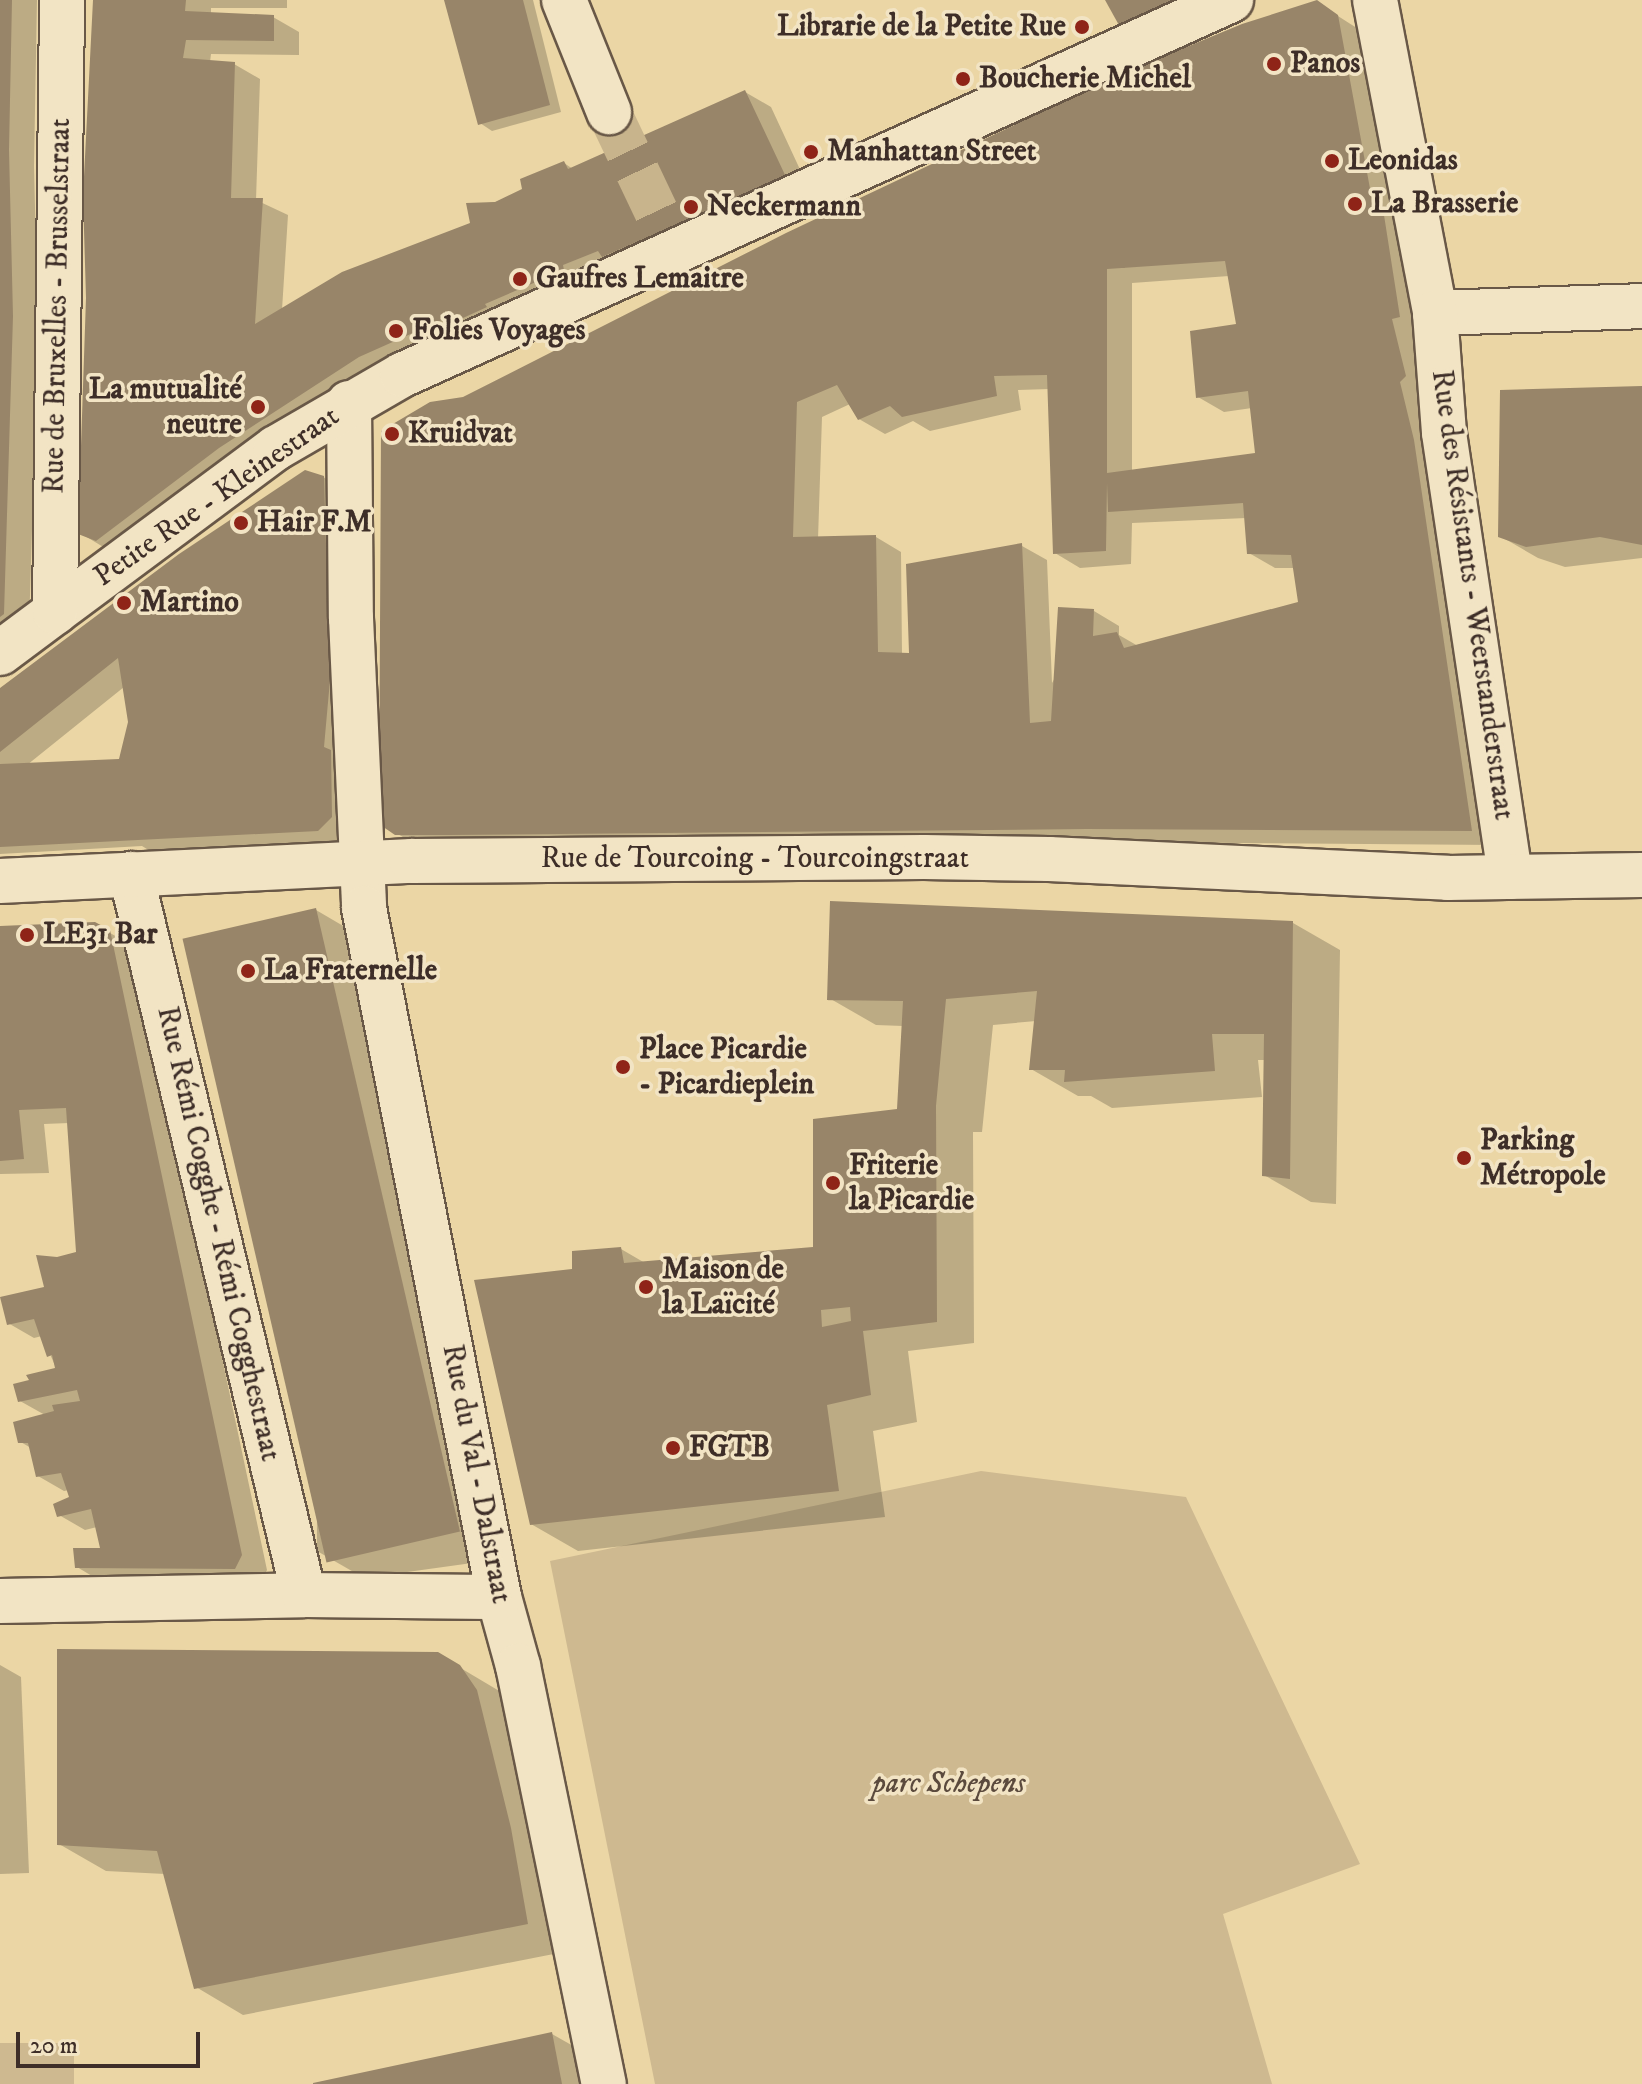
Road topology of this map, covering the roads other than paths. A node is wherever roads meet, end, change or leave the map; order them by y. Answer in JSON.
{"nodes":[{"id":1,"x":62,"y":0,"type":"edge"},
{"id":2,"x":564,"y":0,"type":"edge"},
{"id":3,"x":1231,"y":0,"type":"edge"},
{"id":4,"x":1375,"y":0,"type":"edge"},
{"id":5,"x":609,"y":112,"type":"tunnel mouth"},
{"id":6,"x":1642,"y":306,"type":"edge"},
{"id":7,"x":1435,"y":313,"type":"junction"},
{"id":8,"x":349,"y":403,"type":"junction"},
{"id":9,"x":55,"y":612,"type":"junction"},
{"id":10,"x":0,"y":653,"type":"edge"},
{"id":11,"x":360,"y":863,"type":"junction"},
{"id":12,"x":131,"y":874,"type":"junction"},
{"id":13,"x":1642,"y":875,"type":"edge"},
{"id":14,"x":1510,"y":877,"type":"junction"},
{"id":15,"x":0,"y":881,"type":"edge"},
{"id":16,"x":304,"y":1595,"type":"junction"},
{"id":17,"x":499,"y":1597,"type":"junction"},
{"id":18,"x":0,"y":1601,"type":"edge"},
{"id":19,"x":604,"y":2084,"type":"edge"}],
"edges":[{"from":1,"to":9,"type":"street","name":"Rue de Bruxelles - Brusselstraat"},
{"from":2,"to":5,"type":"street"},
{"from":3,"to":8,"type":"street","name":"Petite Rue - Kleinestraat"},
{"from":4,"to":7,"type":"street","name":"Rue des Résistants - Weerstanderstraat"},
{"from":6,"to":7,"type":"street"},
{"from":7,"to":14,"type":"street","name":"Rue des Résistants - Weerstanderstraat"},
{"from":8,"to":9,"type":"street","name":"Petite Rue - Kleinestraat"},
{"from":8,"to":11,"type":"street","name":"Rue du Val - Dalstraat"},
{"from":9,"to":10,"type":"street","name":"Petite Rue - Kleinestraat"},
{"from":11,"to":12,"type":"street","name":"Rue de Tourcoing - Tourcoingstraat"},
{"from":11,"to":14,"type":"street","name":"Rue de Tourcoing - Tourcoingstraat"},
{"from":11,"to":17,"type":"street","name":"Rue du Val - Dalstraat"},
{"from":12,"to":15,"type":"street","name":"Rue de Tourcoing - Tourcoingstraat"},
{"from":12,"to":16,"type":"street","name":"Rue Rémi Cogghe - Rémi Cogghestraat"},
{"from":13,"to":14,"type":"street","name":"Rue de Tourcoing - Tourcoingstraat"},
{"from":16,"to":17,"type":"street"},
{"from":16,"to":18,"type":"street"},
{"from":17,"to":19,"type":"street","name":"Rue du Val - Dalstraat"}]}
